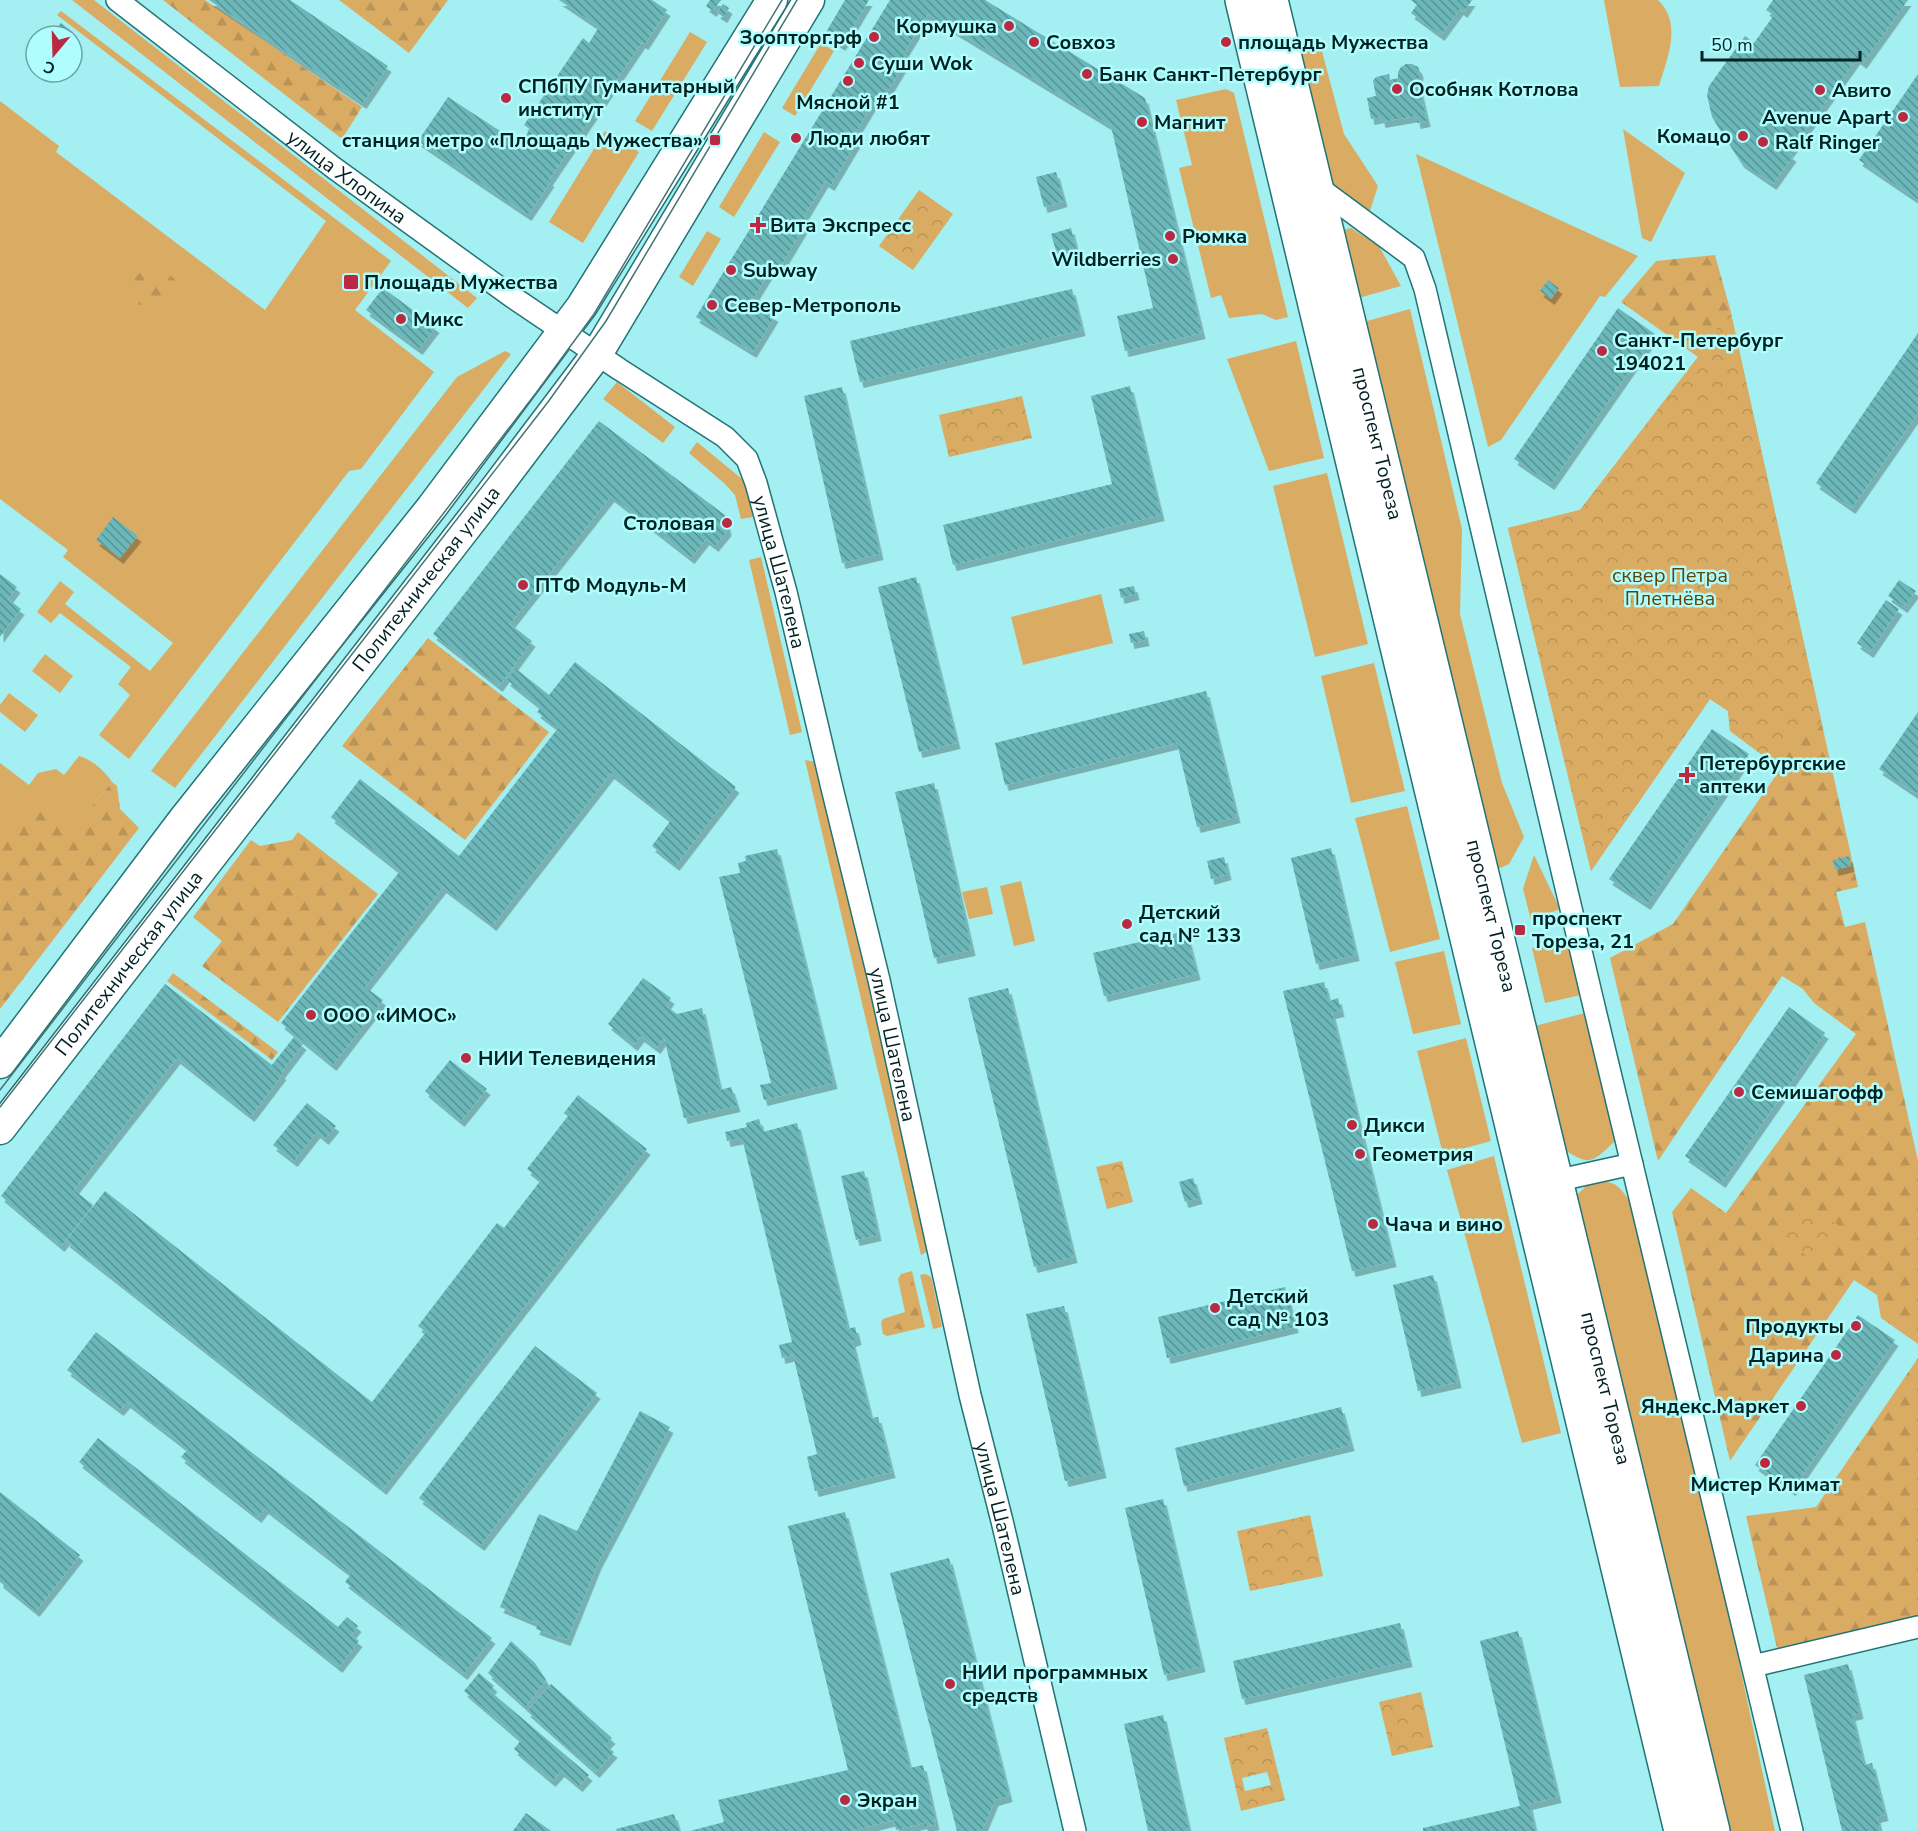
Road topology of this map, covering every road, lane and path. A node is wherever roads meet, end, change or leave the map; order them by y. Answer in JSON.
{"nodes":[{"id":1,"x":117,"y":0,"type":"edge"},
{"id":2,"x":772,"y":0,"type":"edge"},
{"id":3,"x":809,"y":0,"type":"edge"},
{"id":4,"x":1242,"y":0,"type":"edge"},
{"id":5,"x":1270,"y":0,"type":"edge"},
{"id":6,"x":1315,"y":185,"type":"junction"},
{"id":7,"x":580,"y":343,"type":"junction"},
{"id":8,"x":0,"y":1064,"type":"edge"},
{"id":9,"x":0,"y":1129,"type":"edge"},
{"id":10,"x":1632,"y":1164,"type":"junction"},
{"id":11,"x":1555,"y":1181,"type":"junction"},
{"id":12,"x":1918,"y":1627,"type":"edge"},
{"id":13,"x":1753,"y":1666,"type":"junction"},
{"id":14,"x":1075,"y":1831,"type":"edge"},
{"id":15,"x":1681,"y":1831,"type":"edge"},
{"id":16,"x":1713,"y":1831,"type":"edge"},
{"id":17,"x":1792,"y":1831,"type":"edge"}],
"edges":[{"from":1,"to":7,"type":"street","name":"улица Хлопина"},
{"from":2,"to":7,"type":"main road","name":"Политехническая улица"},
{"from":3,"to":7,"type":"main road","name":"Политехническая улица"},
{"from":4,"to":15,"type":"main road","name":"проспект Тореза"},
{"from":5,"to":6,"type":"main road","name":"проспект Тореза"},
{"from":6,"to":10,"type":"street"},
{"from":6,"to":11,"type":"main road","name":"проспект Тореза"},
{"from":7,"to":8,"type":"main road","name":"Политехническая улица"},
{"from":7,"to":9,"type":"main road","name":"Политехническая улица"},
{"from":7,"to":14,"type":"street","name":"улица Шателена"},
{"from":10,"to":11,"type":"street"},
{"from":10,"to":13,"type":"street"},
{"from":11,"to":16,"type":"main road","name":"проспект Тореза"},
{"from":12,"to":13,"type":"street"},
{"from":13,"to":17,"type":"street"}]}
